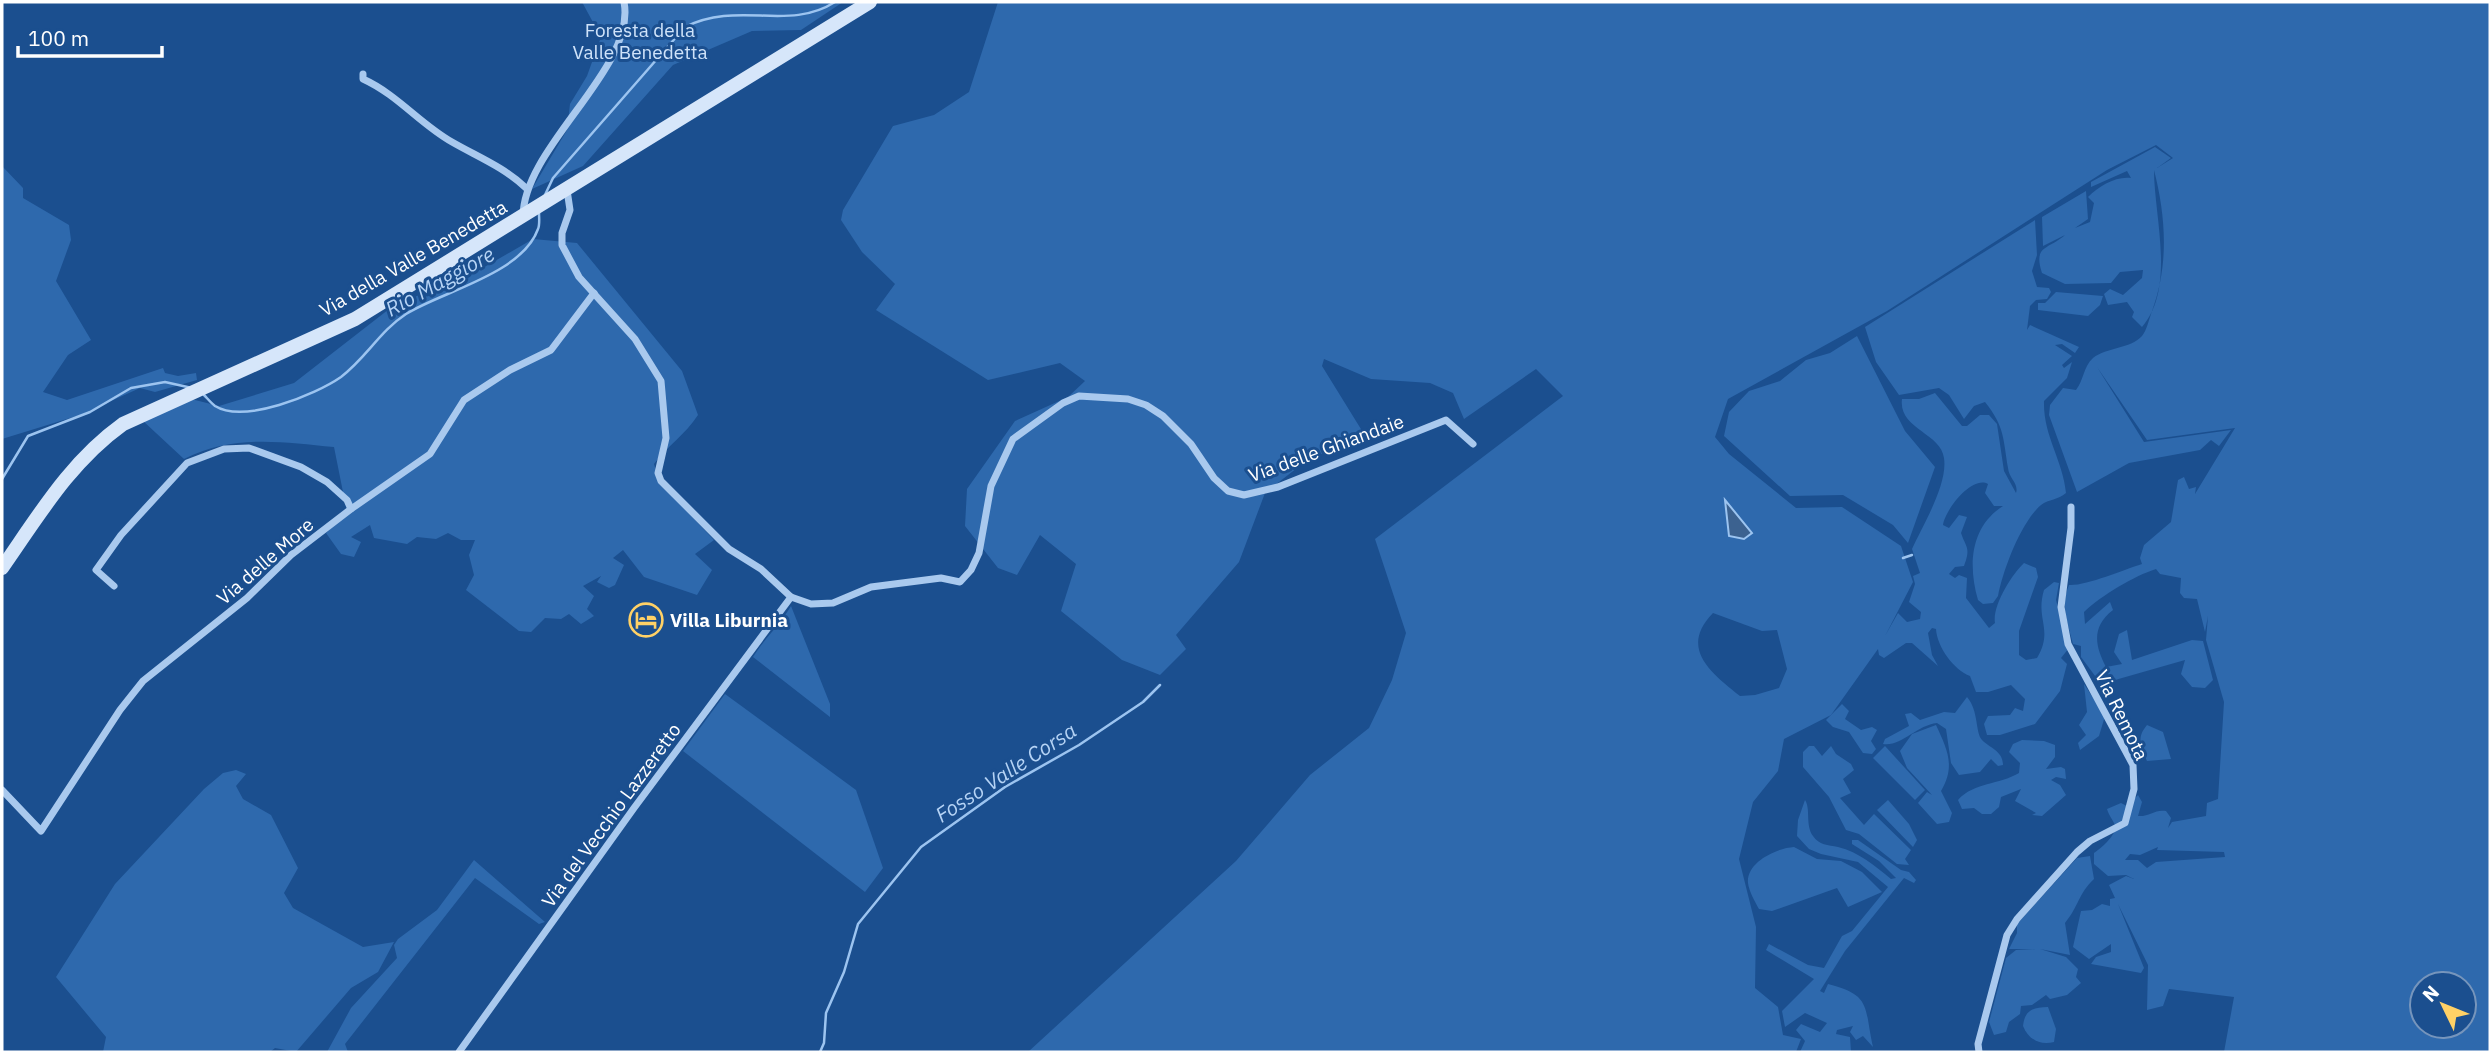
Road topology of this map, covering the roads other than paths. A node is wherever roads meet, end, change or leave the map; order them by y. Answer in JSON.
{"nodes":[{"id":1,"x":624,"y":2,"type":"edge"},
{"id":2,"x":870,"y":2,"type":"edge"},
{"id":3,"x":363,"y":74,"type":"dead end"},
{"id":4,"x":526,"y":188,"type":"junction"},
{"id":5,"x":567,"y":190,"type":"junction"},
{"id":6,"x":527,"y":214,"type":"junction"},
{"id":7,"x":594,"y":293,"type":"junction"},
{"id":8,"x":1473,"y":444,"type":"dead end"},
{"id":9,"x":2071,"y":507,"type":"dead end"},
{"id":10,"x":352,"y":509,"type":"junction"},
{"id":11,"x":2,"y":568,"type":"edge"},
{"id":12,"x":114,"y":586,"type":"dead end"},
{"id":13,"x":791,"y":597,"type":"junction"},
{"id":14,"x":2,"y":790,"type":"edge"},
{"id":15,"x":458,"y":1052,"type":"edge"},
{"id":16,"x":1979,"y":1052,"type":"edge"}],
"edges":[{"from":1,"to":4,"type":"street"},
{"from":2,"to":5,"type":"main road","name":"Via della Valle Benedetta"},
{"from":3,"to":4,"type":"street","name":"Via della Valle Benedetta"},
{"from":4,"to":6,"type":"street"},
{"from":5,"to":6,"type":"main road","name":"Via della Valle Benedetta"},
{"from":5,"to":7,"type":"street"},
{"from":6,"to":11,"type":"main road","name":"Via della Valle Benedetta"},
{"from":7,"to":10,"type":"street"},
{"from":7,"to":13,"type":"street"},
{"from":8,"to":13,"type":"street","name":"Via delle Ghiandaie"},
{"from":9,"to":16,"type":"street","name":"Via Remota"},
{"from":10,"to":12,"type":"street"},
{"from":10,"to":14,"type":"street","name":"Via delle More"},
{"from":13,"to":15,"type":"street","name":"Via del Vecchio Lazzeretto"}]}
